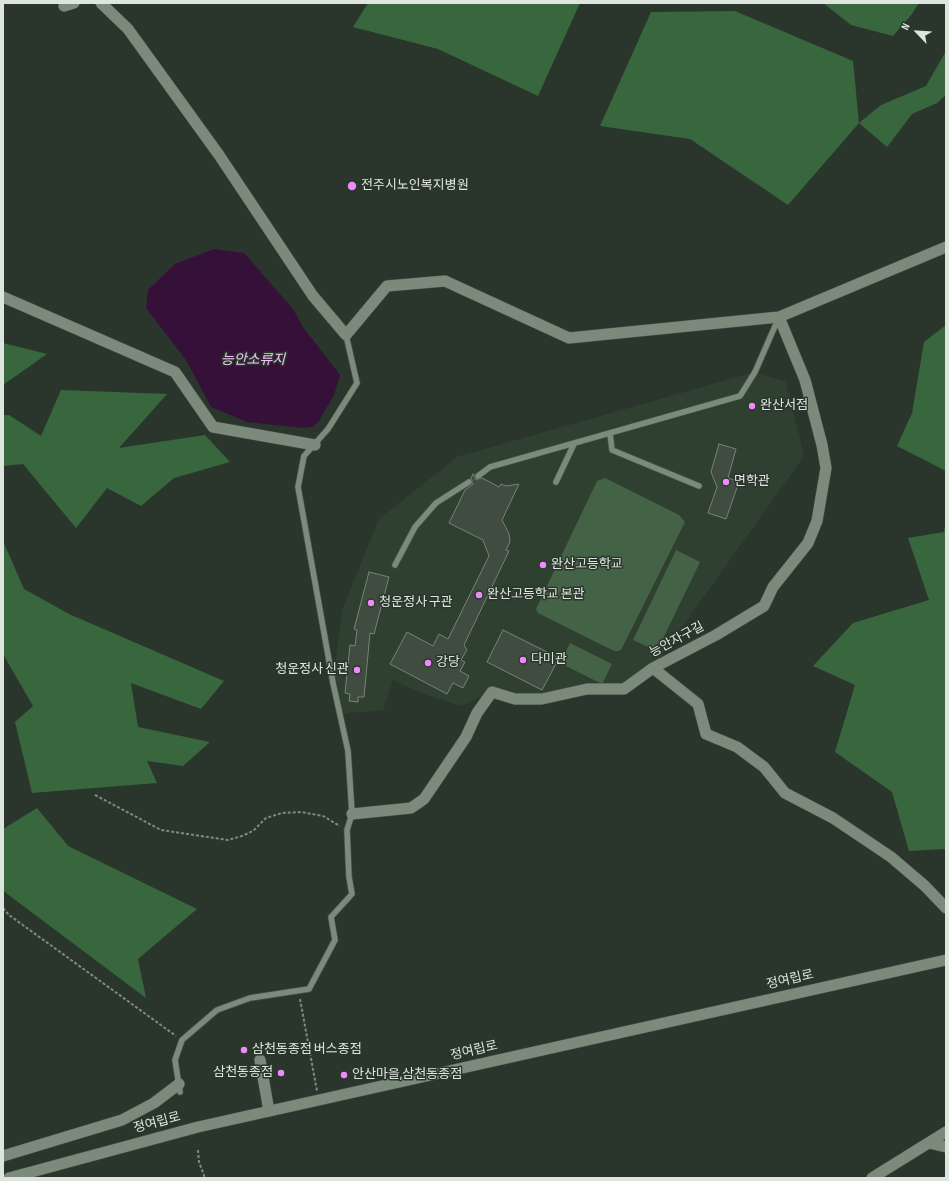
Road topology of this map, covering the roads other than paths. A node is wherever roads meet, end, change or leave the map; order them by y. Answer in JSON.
{"nodes":[{"id":1,"x":101,"y":3,"type":"edge"},
{"id":2,"x":946,"y":247,"type":"edge"},
{"id":3,"x":3,"y":298,"type":"edge"},
{"id":4,"x":779,"y":317,"type":"junction"},
{"id":5,"x":346,"y":335,"type":"junction"},
{"id":6,"x":610,"y":433,"type":"junction"},
{"id":7,"x":574,"y":444,"type":"junction"},
{"id":8,"x":315,"y":445,"type":"junction"},
{"id":9,"x":478,"y":476,"type":"dead end"},
{"id":10,"x":468,"y":482,"type":"dead end"},
{"id":11,"x":556,"y":482,"type":"dead end"},
{"id":12,"x":699,"y":486,"type":"dead end"},
{"id":13,"x":395,"y":565,"type":"dead end"},
{"id":14,"x":652,"y":668,"type":"junction"},
{"id":15,"x":352,"y":814,"type":"junction"},
{"id":16,"x":946,"y":908,"type":"edge"},
{"id":17,"x":946,"y":960,"type":"edge"},
{"id":18,"x":260,"y":1060,"type":"dead end"},
{"id":19,"x":179,"y":1088,"type":"joint"},
{"id":20,"x":270,"y":1111,"type":"junction"},
{"id":21,"x":946,"y":1132,"type":"edge"},
{"id":22,"x":928,"y":1143,"type":"junction"},
{"id":23,"x":946,"y":1147,"type":"edge"},
{"id":24,"x":3,"y":1156,"type":"edge"},
{"id":25,"x":9,"y":1178,"type":"edge"},
{"id":26,"x":872,"y":1178,"type":"edge"}],
"edges":[{"from":1,"to":5,"type":"street"},
{"from":2,"to":4,"type":"street"},
{"from":3,"to":8,"type":"street"},
{"from":4,"to":5,"type":"street"},
{"from":4,"to":6,"type":"lane"},
{"from":4,"to":14,"type":"street","name":"능안자구길"},
{"from":5,"to":8,"type":"lane"},
{"from":6,"to":7,"type":"lane"},
{"from":6,"to":12,"type":"lane"},
{"from":7,"to":9,"type":"lane"},
{"from":7,"to":11,"type":"lane"},
{"from":8,"to":15,"type":"lane"},
{"from":10,"to":13,"type":"lane"},
{"from":14,"to":15,"type":"street","name":"능안자구길"},
{"from":14,"to":16,"type":"street"},
{"from":15,"to":19,"type":"lane"},
{"from":17,"to":20,"type":"street","name":"정여립로"},
{"from":18,"to":20,"type":"street"},
{"from":19,"to":24,"type":"street"},
{"from":20,"to":25,"type":"street","name":"정여립로"},
{"from":21,"to":22,"type":"street"},
{"from":22,"to":23,"type":"street"},
{"from":22,"to":26,"type":"street"}]}
